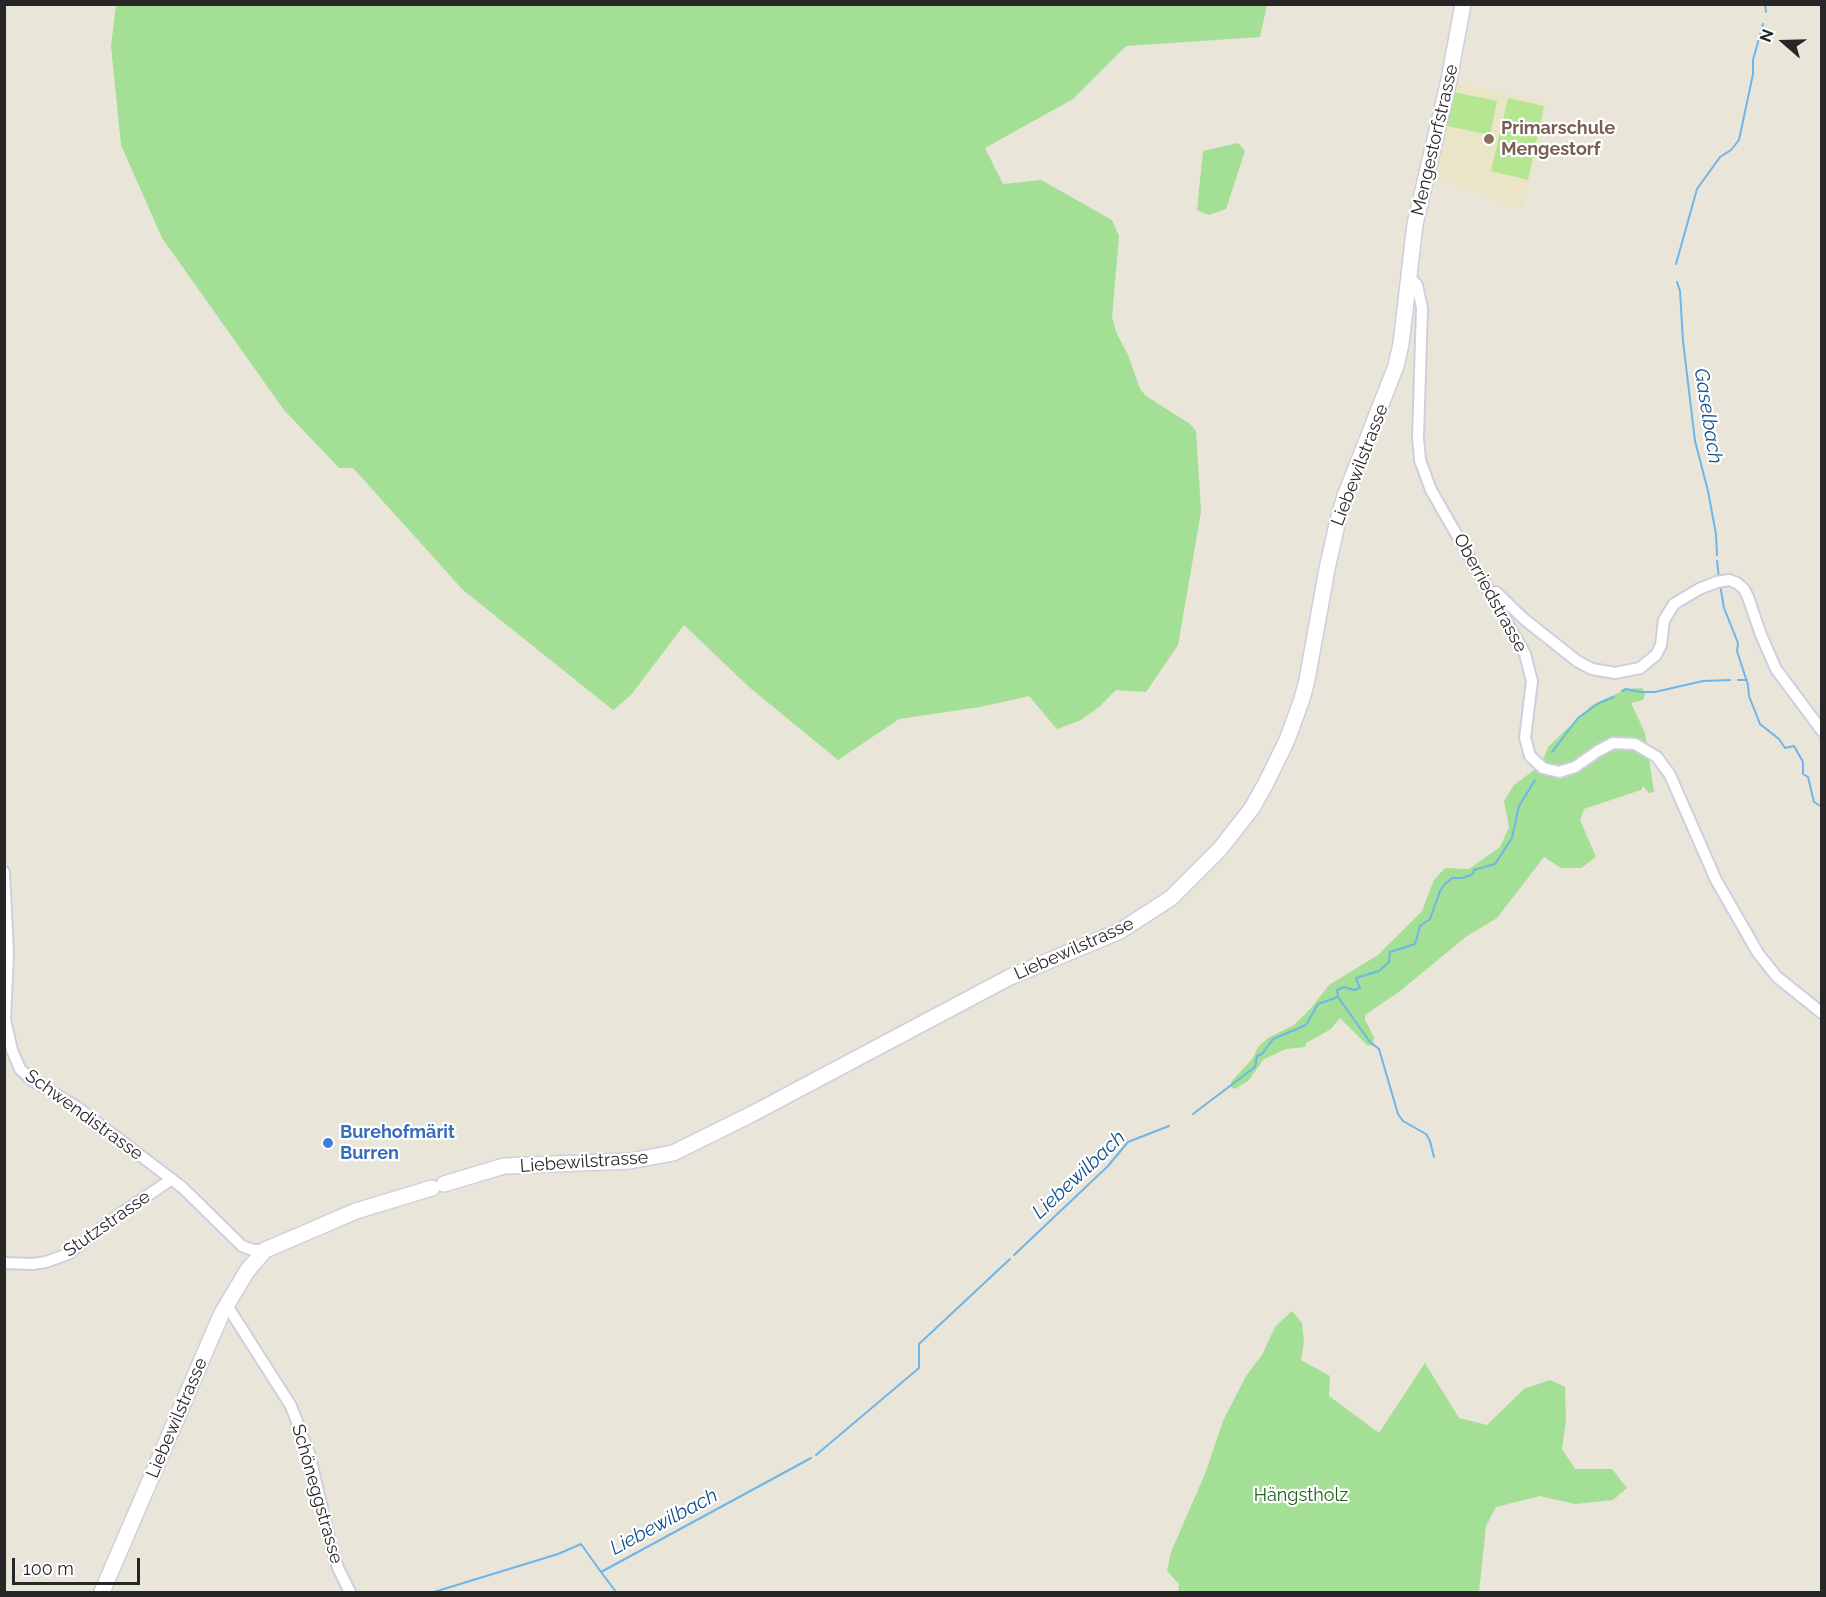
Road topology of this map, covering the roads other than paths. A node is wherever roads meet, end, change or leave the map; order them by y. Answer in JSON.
{"nodes":[{"id":1,"x":1463,"y":4,"type":"edge"},
{"id":2,"x":1408,"y":276,"type":"junction"},
{"id":3,"x":1488,"y":587,"type":"junction"},
{"id":4,"x":1821,"y":731,"type":"edge"},
{"id":5,"x":4,"y":872,"type":"edge"},
{"id":6,"x":1821,"y":1013,"type":"edge"},
{"id":7,"x":172,"y":1179,"type":"junction"},
{"id":8,"x":242,"y":1246,"type":"junction"},
{"id":9,"x":266,"y":1250,"type":"junction"},
{"id":10,"x":4,"y":1263,"type":"edge"},
{"id":11,"x":247,"y":1271,"type":"junction"},
{"id":12,"x":226,"y":1304,"type":"junction"},
{"id":13,"x":102,"y":1593,"type":"edge"},
{"id":14,"x":350,"y":1593,"type":"edge"}],
"edges":[{"from":1,"to":2,"type":"street","name":"Mengestorfstrasse"},
{"from":2,"to":3,"type":"street","name":"Oberriedstrasse"},
{"from":2,"to":9,"type":"street","name":"Liebewilstrasse"},
{"from":3,"to":4,"type":"street"},
{"from":3,"to":6,"type":"street","name":"Oberriedstrasse"},
{"from":5,"to":7,"type":"street","name":"Schwendistrasse"},
{"from":7,"to":8,"type":"street","name":"Schwendistrasse"},
{"from":7,"to":10,"type":"street","name":"Stutzstrasse"},
{"from":8,"to":9,"type":"street"},
{"from":8,"to":11,"type":"street"},
{"from":9,"to":11,"type":"street","name":"Liebewilstrasse"},
{"from":11,"to":12,"type":"street","name":"Liebewilstrasse"},
{"from":12,"to":13,"type":"street","name":"Liebewilstrasse"},
{"from":12,"to":14,"type":"street","name":"Schöneggstrasse"}]}
